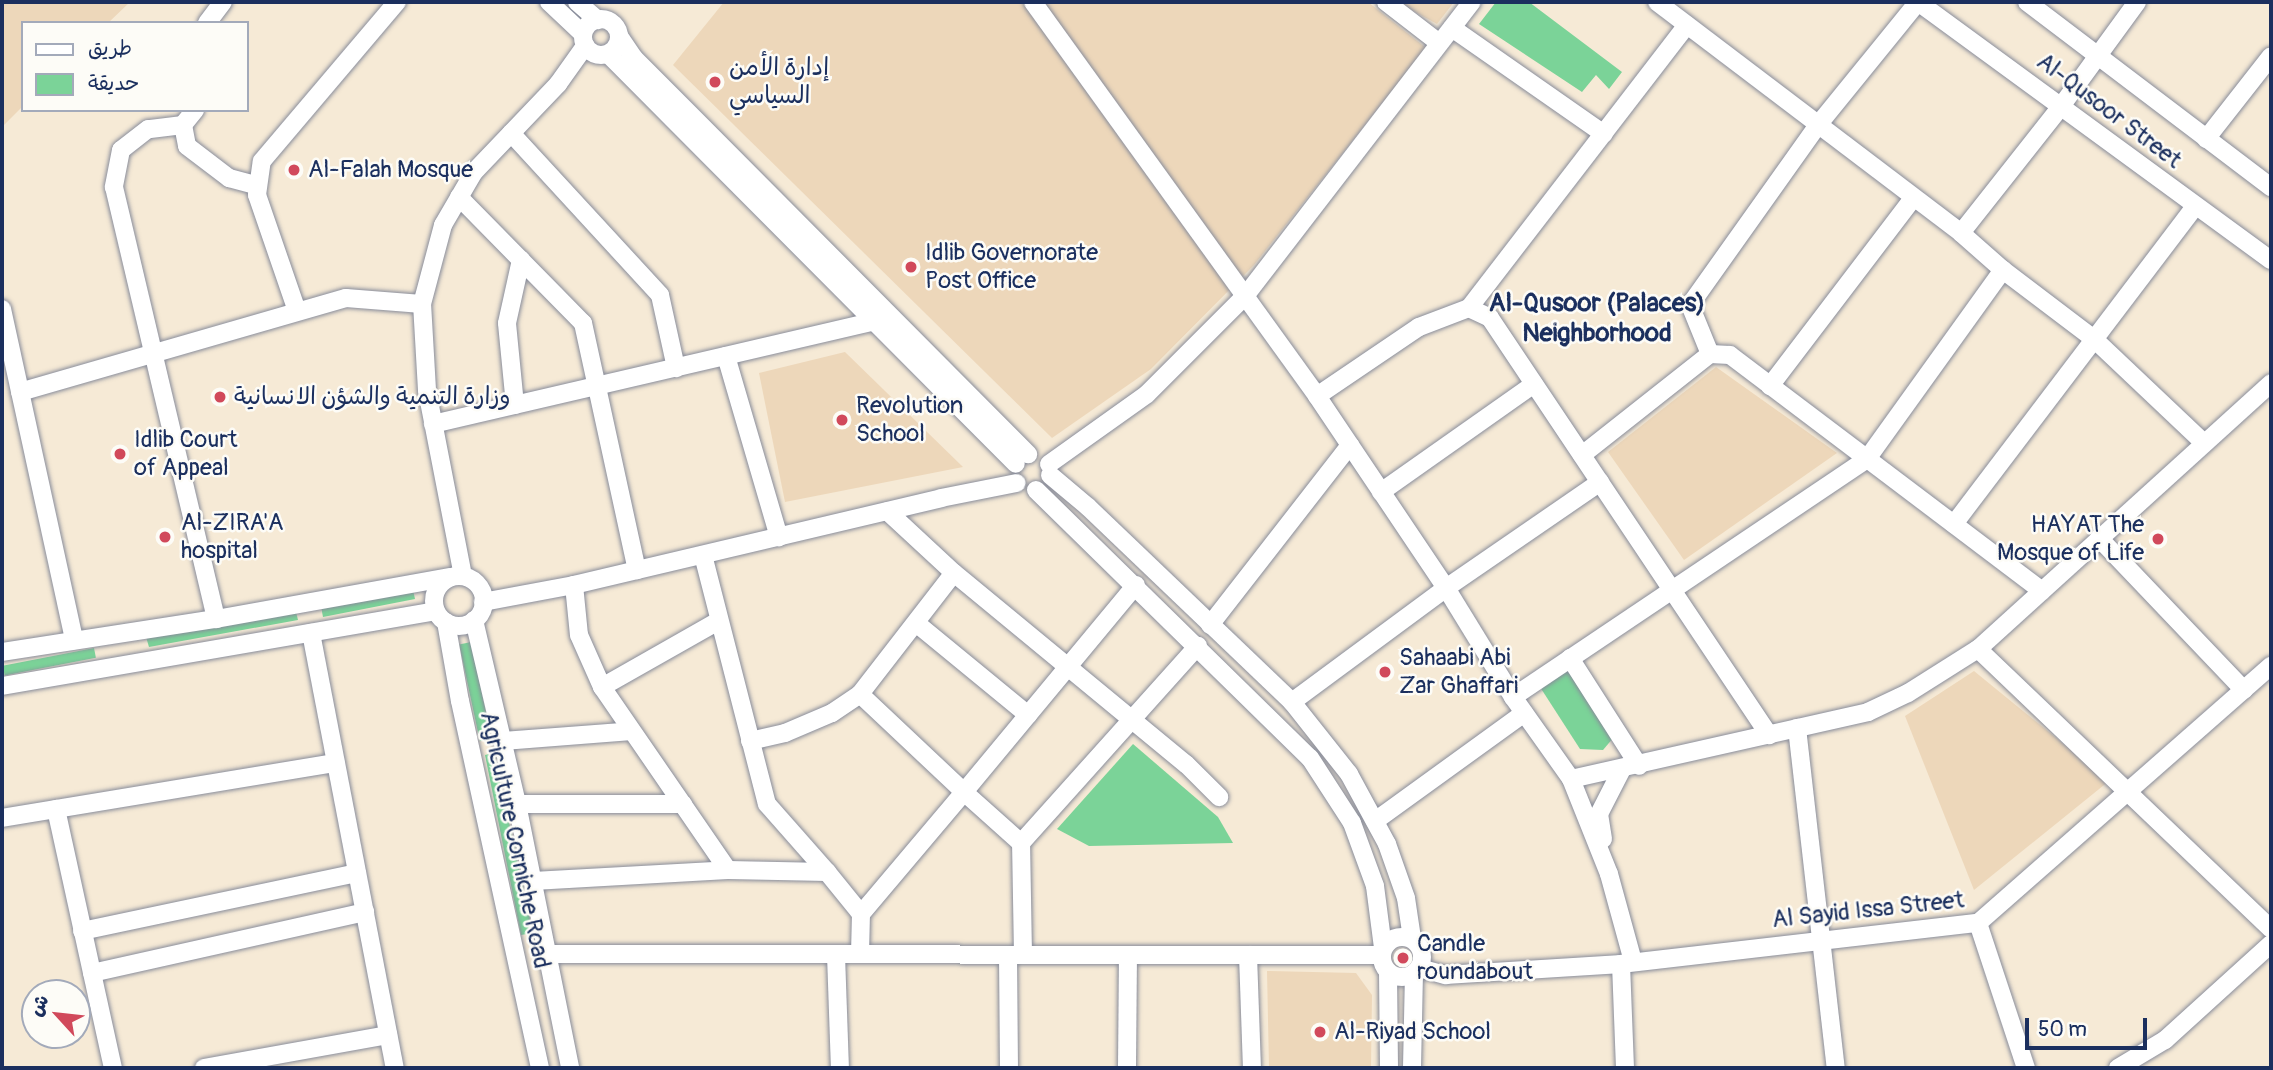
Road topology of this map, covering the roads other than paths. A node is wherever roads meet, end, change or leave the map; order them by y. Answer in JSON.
{"nodes":[{"id":1,"x":223,"y":2,"type":"edge"},
{"id":2,"x":397,"y":2,"type":"edge"},
{"id":3,"x":549,"y":2,"type":"edge"},
{"id":4,"x":578,"y":2,"type":"edge"},
{"id":5,"x":609,"y":2,"type":"edge"},
{"id":6,"x":1033,"y":2,"type":"edge"},
{"id":7,"x":1386,"y":2,"type":"edge"},
{"id":8,"x":1472,"y":2,"type":"edge"},
{"id":9,"x":1657,"y":2,"type":"edge"},
{"id":10,"x":1918,"y":2,"type":"edge"},
{"id":11,"x":2026,"y":2,"type":"edge"},
{"id":12,"x":2137,"y":2,"type":"edge"},
{"id":13,"x":603,"y":20,"type":"junction"},
{"id":14,"x":209,"y":21,"type":"edge"},
{"id":15,"x":1687,"y":25,"type":"junction"},
{"id":16,"x":1451,"y":28,"type":"junction"},
{"id":17,"x":619,"y":36,"type":"junction"},
{"id":18,"x":1439,"y":43,"type":"junction"},
{"id":19,"x":593,"y":47,"type":"junction"},
{"id":20,"x":2099,"y":54,"type":"junction"},
{"id":21,"x":2271,"y":55,"type":"edge"},
{"id":22,"x":2062,"y":105,"type":"junction"},
{"id":23,"x":193,"y":112,"type":"edge"},
{"id":24,"x":183,"y":125,"type":"junction"},
{"id":25,"x":1818,"y":125,"type":"junction"},
{"id":26,"x":511,"y":133,"type":"junction"},
{"id":27,"x":1604,"y":134,"type":"junction"},
{"id":28,"x":2206,"y":139,"type":"junction"},
{"id":29,"x":258,"y":186,"type":"junction"},
{"id":30,"x":2271,"y":187,"type":"edge"},
{"id":31,"x":459,"y":197,"type":"junction"},
{"id":32,"x":1913,"y":198,"type":"junction"},
{"id":33,"x":2195,"y":206,"type":"junction"},
{"id":34,"x":1961,"y":233,"type":"junction"},
{"id":35,"x":521,"y":260,"type":"junction"},
{"id":36,"x":2271,"y":260,"type":"edge"},
{"id":37,"x":2003,"y":270,"type":"junction"},
{"id":38,"x":1246,"y":295,"type":"junction"},
{"id":39,"x":422,"y":304,"type":"junction"},
{"id":40,"x":1469,"y":308,"type":"junction"},
{"id":41,"x":2,"y":309,"type":"edge"},
{"id":42,"x":297,"y":311,"type":"junction"},
{"id":43,"x":873,"y":321,"type":"junction"},
{"id":44,"x":2094,"y":339,"type":"junction"},
{"id":45,"x":152,"y":353,"type":"junction"},
{"id":46,"x":1710,"y":354,"type":"junction"},
{"id":47,"x":726,"y":356,"type":"junction"},
{"id":48,"x":676,"y":368,"type":"junction"},
{"id":49,"x":2271,"y":383,"type":"edge"},
{"id":50,"x":1534,"y":384,"type":"junction"},
{"id":51,"x":597,"y":386,"type":"junction"},
{"id":52,"x":1770,"y":386,"type":"junction"},
{"id":53,"x":20,"y":391,"type":"junction"},
{"id":54,"x":1317,"y":396,"type":"junction"},
{"id":55,"x":515,"y":405,"type":"junction"},
{"id":56,"x":433,"y":424,"type":"junction"},
{"id":57,"x":2203,"y":442,"type":"junction"},
{"id":58,"x":1350,"y":445,"type":"junction"},
{"id":59,"x":1582,"y":455,"type":"junction"},
{"id":60,"x":1867,"y":458,"type":"junction"},
{"id":61,"x":1022,"y":459,"type":"junction"},
{"id":62,"x":1049,"y":470,"type":"junction"},
{"id":63,"x":1600,"y":482,"type":"junction"},
{"id":64,"x":1017,"y":483,"type":"junction"},
{"id":65,"x":1036,"y":490,"type":"junction"},
{"id":66,"x":1381,"y":492,"type":"junction"},
{"id":67,"x":887,"y":511,"type":"junction"},
{"id":68,"x":1954,"y":524,"type":"junction"},
{"id":69,"x":779,"y":537,"type":"junction"},
{"id":70,"x":2099,"y":538,"type":"junction"},
{"id":71,"x":703,"y":555,"type":"junction"},
{"id":72,"x":637,"y":570,"type":"junction"},
{"id":73,"x":954,"y":573,"type":"junction"},
{"id":74,"x":456,"y":577,"type":"junction"},
{"id":75,"x":574,"y":585,"type":"junction"},
{"id":76,"x":1136,"y":585,"type":"junction"},
{"id":77,"x":1446,"y":588,"type":"junction"},
{"id":78,"x":1672,"y":589,"type":"junction"},
{"id":79,"x":2042,"y":591,"type":"junction"},
{"id":80,"x":483,"y":601,"type":"junction"},
{"id":81,"x":441,"y":617,"type":"junction"},
{"id":82,"x":216,"y":619,"type":"junction"},
{"id":83,"x":474,"y":620,"type":"junction"},
{"id":84,"x":719,"y":621,"type":"junction"},
{"id":85,"x":916,"y":623,"type":"junction"},
{"id":86,"x":1210,"y":625,"type":"junction"},
{"id":87,"x":311,"y":633,"type":"junction"},
{"id":88,"x":74,"y":640,"type":"junction"},
{"id":89,"x":1198,"y":646,"type":"junction"},
{"id":90,"x":1978,"y":649,"type":"junction"},
{"id":91,"x":2,"y":652,"type":"edge"},
{"id":92,"x":1570,"y":658,"type":"junction"},
{"id":93,"x":2271,"y":666,"type":"edge"},
{"id":94,"x":1068,"y":667,"type":"junction"},
{"id":95,"x":2,"y":686,"type":"edge"},
{"id":96,"x":602,"y":687,"type":"junction"},
{"id":97,"x":2244,"y":690,"type":"junction"},
{"id":98,"x":860,"y":694,"type":"junction"},
{"id":99,"x":1513,"y":697,"type":"junction"},
{"id":100,"x":1292,"y":702,"type":"junction"},
{"id":101,"x":1524,"y":713,"type":"junction"},
{"id":102,"x":1028,"y":715,"type":"junction"},
{"id":103,"x":1134,"y":721,"type":"junction"},
{"id":104,"x":1797,"y":728,"type":"junction"},
{"id":105,"x":632,"y":731,"type":"junction"},
{"id":106,"x":1769,"y":735,"type":"junction"},
{"id":107,"x":503,"y":741,"type":"junction"},
{"id":108,"x":750,"y":741,"type":"junction"},
{"id":109,"x":336,"y":763,"type":"junction"},
{"id":110,"x":1631,"y":768,"type":"junction"},
{"id":111,"x":1571,"y":779,"type":"junction"},
{"id":112,"x":964,"y":792,"type":"junction"},
{"id":113,"x":2128,"y":792,"type":"junction"},
{"id":114,"x":1219,"y":797,"type":"dead end"},
{"id":115,"x":517,"y":804,"type":"junction"},
{"id":116,"x":683,"y":804,"type":"junction"},
{"id":117,"x":56,"y":809,"type":"junction"},
{"id":118,"x":2,"y":818,"type":"edge"},
{"id":119,"x":1375,"y":821,"type":"junction"},
{"id":120,"x":1021,"y":843,"type":"junction"},
{"id":121,"x":728,"y":870,"type":"junction"},
{"id":122,"x":827,"y":872,"type":"junction"},
{"id":123,"x":357,"y":873,"type":"junction"},
{"id":124,"x":1609,"y":874,"type":"junction"},
{"id":125,"x":533,"y":881,"type":"junction"},
{"id":126,"x":365,"y":912,"type":"junction"},
{"id":127,"x":861,"y":914,"type":"junction"},
{"id":128,"x":1978,"y":923,"type":"junction"},
{"id":129,"x":2271,"y":929,"type":"edge"},
{"id":130,"x":82,"y":931,"type":"junction"},
{"id":131,"x":1412,"y":938,"type":"junction"},
{"id":132,"x":1822,"y":939,"type":"junction"},
{"id":133,"x":2271,"y":944,"type":"edge"},
{"id":134,"x":547,"y":954,"type":"junction"},
{"id":135,"x":860,"y":954,"type":"junction"},
{"id":136,"x":1248,"y":954,"type":"junction"},
{"id":137,"x":836,"y":955,"type":"junction"},
{"id":138,"x":1016,"y":955,"type":"junction"},
{"id":139,"x":1128,"y":955,"type":"junction"},
{"id":140,"x":1384,"y":958,"type":"junction"},
{"id":141,"x":1627,"y":962,"type":"junction"},
{"id":142,"x":1417,"y":971,"type":"junction"},
{"id":143,"x":92,"y":973,"type":"junction"},
{"id":144,"x":388,"y":1035,"type":"junction"},
{"id":145,"x":113,"y":1068,"type":"edge"},
{"id":146,"x":204,"y":1068,"type":"edge"},
{"id":147,"x":395,"y":1068,"type":"edge"},
{"id":148,"x":540,"y":1068,"type":"edge"},
{"id":149,"x":570,"y":1068,"type":"edge"},
{"id":150,"x":840,"y":1068,"type":"edge"},
{"id":151,"x":1009,"y":1068,"type":"edge"},
{"id":152,"x":1127,"y":1068,"type":"edge"},
{"id":153,"x":1252,"y":1068,"type":"edge"},
{"id":154,"x":1389,"y":1068,"type":"edge"},
{"id":155,"x":1412,"y":1068,"type":"edge"},
{"id":156,"x":1626,"y":1068,"type":"edge"},
{"id":157,"x":1836,"y":1068,"type":"edge"},
{"id":158,"x":2026,"y":1068,"type":"edge"},
{"id":159,"x":2118,"y":1068,"type":"edge"}],
"edges":[{"from":1,"to":14,"type":"street"},
{"from":2,"to":29,"type":"street"},
{"from":3,"to":19,"type":"street"},
{"from":4,"to":13,"type":"street"},
{"from":5,"to":13,"type":"street"},
{"from":6,"to":38,"type":"street"},
{"from":7,"to":18,"type":"street"},
{"from":8,"to":16,"type":"street"},
{"from":9,"to":15,"type":"street"},
{"from":10,"to":22,"type":"street","name":"Al-Qusoor Street"},
{"from":10,"to":25,"type":"street"},
{"from":11,"to":20,"type":"street","name":"Al-Qusoor Street"},
{"from":12,"to":20,"type":"street"},
{"from":13,"to":17,"type":"street"},
{"from":13,"to":19,"type":"street"},
{"from":15,"to":25,"type":"street"},
{"from":15,"to":27,"type":"street"},
{"from":16,"to":18,"type":"street"},
{"from":16,"to":27,"type":"street"},
{"from":17,"to":19,"type":"street"},
{"from":17,"to":61,"type":"street"},
{"from":18,"to":38,"type":"street"},
{"from":19,"to":26,"type":"street"},
{"from":19,"to":43,"type":"street"},
{"from":20,"to":22,"type":"street"},
{"from":20,"to":28,"type":"street","name":"Al-Qusoor Street"},
{"from":21,"to":28,"type":"street"},
{"from":22,"to":33,"type":"street","name":"Al-Qusoor Street"},
{"from":22,"to":34,"type":"street"},
{"from":23,"to":24,"type":"street"},
{"from":24,"to":29,"type":"street"},
{"from":24,"to":45,"type":"street"},
{"from":25,"to":32,"type":"street"},
{"from":25,"to":46,"type":"street"},
{"from":26,"to":31,"type":"street"},
{"from":26,"to":48,"type":"street"},
{"from":27,"to":40,"type":"street"},
{"from":28,"to":30,"type":"street","name":"Al-Qusoor Street"},
{"from":29,"to":42,"type":"street"},
{"from":31,"to":35,"type":"street"},
{"from":31,"to":39,"type":"street"},
{"from":32,"to":34,"type":"street"},
{"from":32,"to":52,"type":"street"},
{"from":33,"to":36,"type":"street","name":"Al-Qusoor Street"},
{"from":33,"to":44,"type":"street"},
{"from":34,"to":37,"type":"street"},
{"from":35,"to":51,"type":"street"},
{"from":35,"to":55,"type":"street"},
{"from":37,"to":44,"type":"street"},
{"from":37,"to":60,"type":"street"},
{"from":38,"to":54,"type":"street"},
{"from":38,"to":62,"type":"street"},
{"from":39,"to":42,"type":"street"},
{"from":39,"to":56,"type":"street"},
{"from":40,"to":50,"type":"street"},
{"from":40,"to":54,"type":"street"},
{"from":41,"to":53,"type":"street"},
{"from":42,"to":45,"type":"street"},
{"from":43,"to":47,"type":"street"},
{"from":43,"to":61,"type":"street"},
{"from":44,"to":57,"type":"street"},
{"from":44,"to":68,"type":"street"},
{"from":45,"to":53,"type":"street"},
{"from":45,"to":82,"type":"street"},
{"from":46,"to":52,"type":"street"},
{"from":46,"to":59,"type":"street"},
{"from":47,"to":48,"type":"street"},
{"from":47,"to":69,"type":"street"},
{"from":48,"to":51,"type":"street"},
{"from":49,"to":57,"type":"street"},
{"from":50,"to":59,"type":"street"},
{"from":50,"to":66,"type":"street"},
{"from":51,"to":55,"type":"street"},
{"from":51,"to":72,"type":"street"},
{"from":52,"to":60,"type":"street"},
{"from":53,"to":88,"type":"street"},
{"from":54,"to":58,"type":"street"},
{"from":55,"to":56,"type":"street"},
{"from":56,"to":74,"type":"street"},
{"from":57,"to":70,"type":"street"},
{"from":58,"to":66,"type":"street"},
{"from":58,"to":86,"type":"street"},
{"from":59,"to":63,"type":"street"},
{"from":60,"to":68,"type":"street"},
{"from":60,"to":78,"type":"street"},
{"from":61,"to":62,"type":"street"},
{"from":61,"to":64,"type":"street"},
{"from":62,"to":65,"type":"street"},
{"from":62,"to":86,"type":"street"},
{"from":63,"to":77,"type":"street"},
{"from":63,"to":78,"type":"street"},
{"from":64,"to":65,"type":"street"},
{"from":64,"to":67,"type":"street"},
{"from":65,"to":76,"type":"street"},
{"from":66,"to":77,"type":"street"},
{"from":67,"to":69,"type":"street"},
{"from":67,"to":73,"type":"street"},
{"from":68,"to":79,"type":"street"},
{"from":69,"to":71,"type":"street"},
{"from":70,"to":79,"type":"street"},
{"from":70,"to":97,"type":"street"},
{"from":71,"to":72,"type":"street"},
{"from":71,"to":84,"type":"street"},
{"from":72,"to":75,"type":"street"},
{"from":73,"to":85,"type":"street"},
{"from":73,"to":94,"type":"street"},
{"from":74,"to":80,"type":"street"},
{"from":74,"to":81,"type":"street"},
{"from":74,"to":82,"type":"street"},
{"from":75,"to":80,"type":"street"},
{"from":75,"to":96,"type":"street"},
{"from":76,"to":89,"type":"street"},
{"from":76,"to":94,"type":"street"},
{"from":77,"to":99,"type":"street"},
{"from":77,"to":100,"type":"street"},
{"from":78,"to":92,"type":"street"},
{"from":78,"to":106,"type":"street"},
{"from":79,"to":90,"type":"street"},
{"from":80,"to":83,"type":"street"},
{"from":81,"to":83,"type":"street"},
{"from":81,"to":87,"type":"street"},
{"from":81,"to":148,"type":"street","name":"Agriculture Corniche Road"},
{"from":82,"to":88,"type":"street"},
{"from":83,"to":107,"type":"street"},
{"from":84,"to":96,"type":"street"},
{"from":84,"to":108,"type":"street"},
{"from":85,"to":98,"type":"street"},
{"from":85,"to":102,"type":"street"},
{"from":86,"to":100,"type":"street"},
{"from":87,"to":95,"type":"street"},
{"from":87,"to":109,"type":"street"},
{"from":88,"to":91,"type":"street"},
{"from":89,"to":103,"type":"street"},
{"from":89,"to":140,"type":"street"},
{"from":90,"to":104,"type":"street"},
{"from":90,"to":113,"type":"street"},
{"from":92,"to":99,"type":"street"},
{"from":92,"to":110,"type":"street"},
{"from":93,"to":97,"type":"street","name":"Al Sayid Issa Street"},
{"from":94,"to":102,"type":"street"},
{"from":94,"to":103,"type":"street"},
{"from":96,"to":105,"type":"street"},
{"from":97,"to":113,"type":"street","name":"Al Sayid Issa Street"},
{"from":98,"to":108,"type":"street"},
{"from":98,"to":112,"type":"street"},
{"from":99,"to":101,"type":"street"},
{"from":100,"to":119,"type":"street"},
{"from":101,"to":111,"type":"street"},
{"from":101,"to":119,"type":"street"},
{"from":102,"to":112,"type":"street"},
{"from":103,"to":114,"type":"street"},
{"from":103,"to":120,"type":"street"},
{"from":104,"to":106,"type":"street"},
{"from":104,"to":132,"type":"street"},
{"from":105,"to":107,"type":"street"},
{"from":105,"to":116,"type":"street"},
{"from":106,"to":110,"type":"street"},
{"from":107,"to":115,"type":"street"},
{"from":108,"to":122,"type":"street"},
{"from":109,"to":117,"type":"street"},
{"from":109,"to":123,"type":"street"},
{"from":110,"to":111,"type":"street"},
{"from":110,"to":124,"type":"street"},
{"from":111,"to":124,"type":"street"},
{"from":112,"to":120,"type":"street"},
{"from":112,"to":127,"type":"street"},
{"from":113,"to":128,"type":"street","name":"Al Sayid Issa Street"},
{"from":113,"to":129,"type":"street"},
{"from":115,"to":116,"type":"street"},
{"from":115,"to":125,"type":"street"},
{"from":116,"to":121,"type":"street"},
{"from":117,"to":118,"type":"street"},
{"from":117,"to":130,"type":"street"},
{"from":119,"to":131,"type":"street"},
{"from":120,"to":138,"type":"street"},
{"from":121,"to":122,"type":"street"},
{"from":121,"to":125,"type":"street"},
{"from":122,"to":127,"type":"street"},
{"from":123,"to":126,"type":"street"},
{"from":123,"to":130,"type":"street"},
{"from":124,"to":141,"type":"street"},
{"from":125,"to":134,"type":"street"},
{"from":126,"to":143,"type":"street"},
{"from":126,"to":144,"type":"street"},
{"from":127,"to":135,"type":"street"},
{"from":128,"to":132,"type":"street","name":"Al Sayid Issa Street"},
{"from":128,"to":158,"type":"street"},
{"from":130,"to":143,"type":"street"},
{"from":131,"to":140,"type":"street"},
{"from":131,"to":142,"type":"street"},
{"from":132,"to":141,"type":"street","name":"Al Sayid Issa Street"},
{"from":132,"to":157,"type":"street"},
{"from":133,"to":159,"type":"street"},
{"from":134,"to":137,"type":"street"},
{"from":134,"to":149,"type":"street"},
{"from":135,"to":137,"type":"street"},
{"from":135,"to":138,"type":"street"},
{"from":136,"to":139,"type":"street"},
{"from":136,"to":140,"type":"street"},
{"from":136,"to":153,"type":"street"},
{"from":137,"to":150,"type":"street"},
{"from":138,"to":139,"type":"street"},
{"from":138,"to":151,"type":"street"},
{"from":139,"to":152,"type":"street"},
{"from":140,"to":142,"type":"street"},
{"from":140,"to":154,"type":"street"},
{"from":141,"to":142,"type":"street","name":"Al Sayid Issa Street"},
{"from":141,"to":156,"type":"street"},
{"from":142,"to":155,"type":"street"},
{"from":143,"to":145,"type":"street"},
{"from":144,"to":146,"type":"street"},
{"from":144,"to":147,"type":"street"}]}
